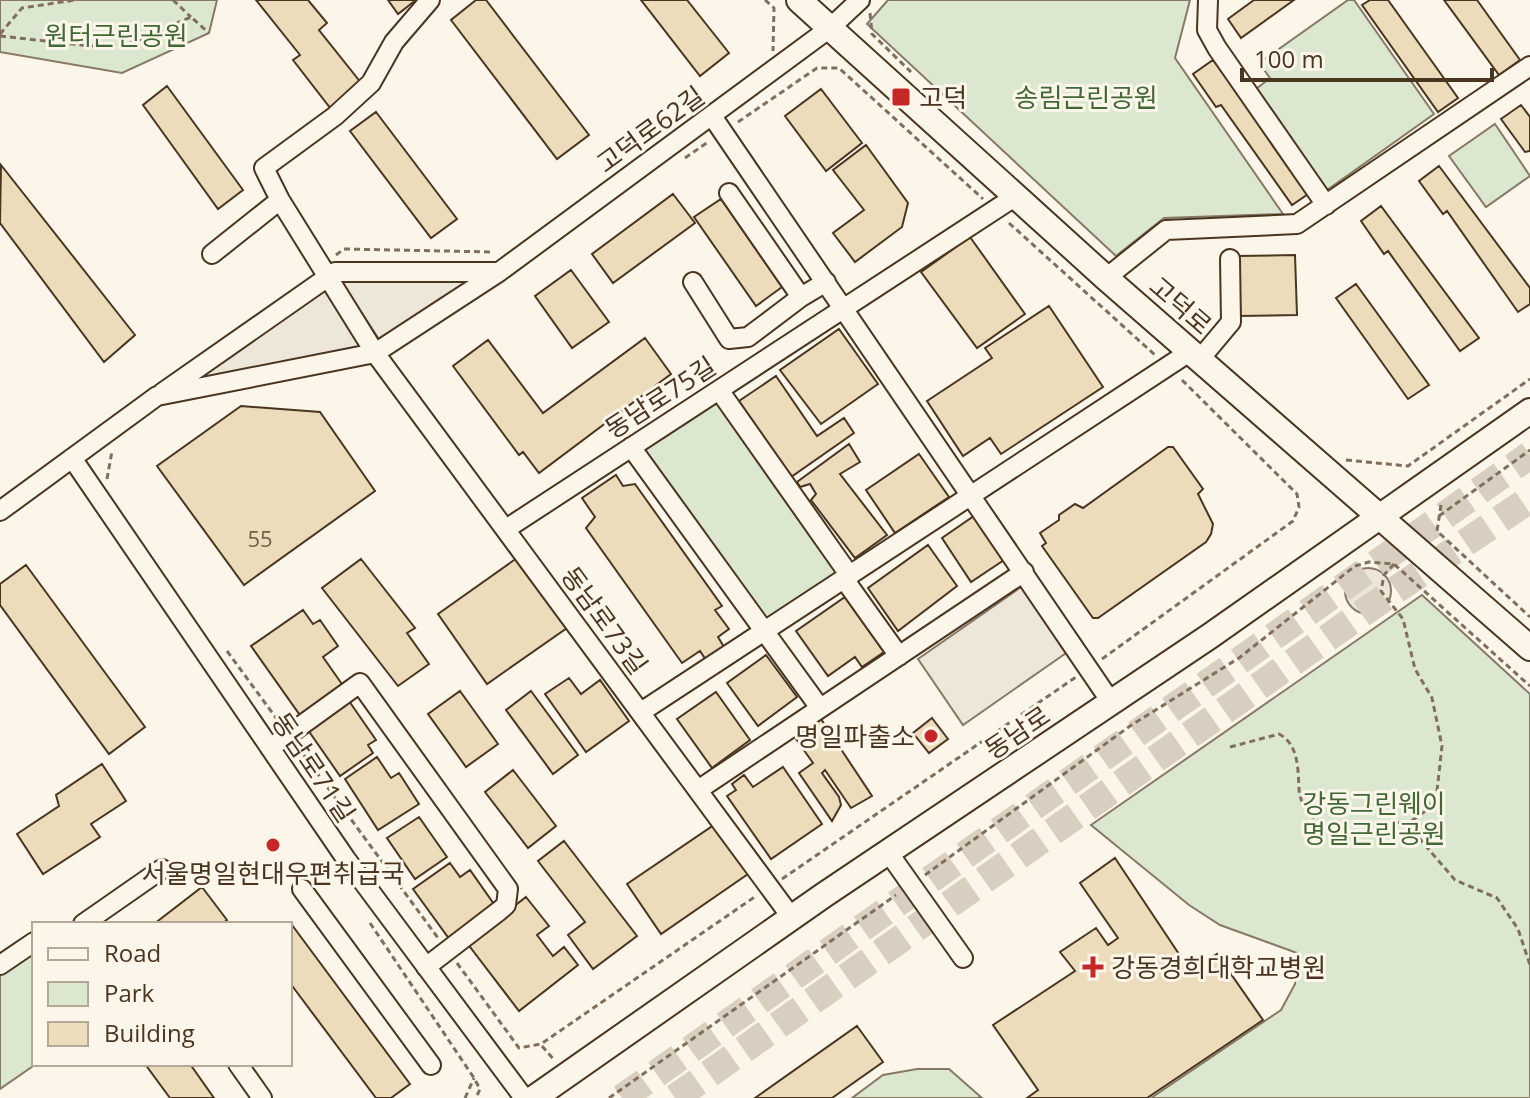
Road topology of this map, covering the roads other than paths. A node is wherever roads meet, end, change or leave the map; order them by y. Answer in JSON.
{"nodes":[{"id":1,"x":430,"y":0,"type":"edge"},
{"id":2,"x":799,"y":0,"type":"edge"},
{"id":3,"x":860,"y":0,"type":"edge"},
{"id":4,"x":1208,"y":0,"type":"edge"},
{"id":5,"x":830,"y":28,"type":"junction"},
{"id":6,"x":1530,"y":66,"type":"edge"},
{"id":7,"x":712,"y":116,"type":"junction"},
{"id":8,"x":729,"y":193,"type":"dead end"},
{"id":9,"x":1016,"y":196,"type":"junction"},
{"id":10,"x":280,"y":200,"type":"junction"},
{"id":11,"x":1326,"y":205,"type":"junction"},
{"id":12,"x":212,"y":254,"type":"dead end"},
{"id":13,"x":1230,"y":259,"type":"dead end"},
{"id":14,"x":499,"y":272,"type":"junction"},
{"id":15,"x":328,"y":278,"type":"junction"},
{"id":16,"x":1106,"y":278,"type":"junction"},
{"id":17,"x":693,"y":282,"type":"dead end"},
{"id":18,"x":826,"y":282,"type":"junction"},
{"id":19,"x":801,"y":297,"type":"junction"},
{"id":20,"x":844,"y":309,"type":"junction"},
{"id":21,"x":375,"y":353,"type":"junction"},
{"id":22,"x":1195,"y":355,"type":"junction"},
{"id":23,"x":719,"y":390,"type":"junction"},
{"id":24,"x":157,"y":396,"type":"junction"},
{"id":25,"x":1530,"y":411,"type":"edge"},
{"id":26,"x":631,"y":447,"type":"junction"},
{"id":27,"x":72,"y":458,"type":"junction"},
{"id":28,"x":971,"y":496,"type":"junction"},
{"id":29,"x":0,"y":511,"type":"edge"},
{"id":30,"x":1381,"y":518,"type":"junction"},
{"id":31,"x":506,"y":529,"type":"junction"},
{"id":32,"x":1024,"y":572,"type":"junction"},
{"id":33,"x":847,"y":578,"type":"junction"},
{"id":34,"x":764,"y":632,"type":"junction"},
{"id":35,"x":1530,"y":648,"type":"edge"},
{"id":36,"x":899,"y":656,"type":"junction"},
{"id":37,"x":1111,"y":702,"type":"junction"},
{"id":38,"x":820,"y":708,"type":"junction"},
{"id":39,"x":641,"y":712,"type":"junction"},
{"id":40,"x":270,"y":748,"type":"junction"},
{"id":41,"x":698,"y":790,"type":"junction"},
{"id":42,"x":888,"y":852,"type":"junction"},
{"id":43,"x":162,"y":869,"type":"dead end"},
{"id":44,"x":302,"y":889,"type":"dead end"},
{"id":45,"x":792,"y":918,"type":"junction"},
{"id":46,"x":86,"y":922,"type":"edge"},
{"id":47,"x":32,"y":943,"type":"edge"},
{"id":48,"x":963,"y":958,"type":"dead end"},
{"id":49,"x":0,"y":965,"type":"edge"},
{"id":50,"x":426,"y":967,"type":"junction"},
{"id":51,"x":431,"y":1065,"type":"dead end"},
{"id":52,"x":239,"y":1066,"type":"edge"},
{"id":53,"x":262,"y":1098,"type":"edge"},
{"id":54,"x":524,"y":1098,"type":"edge"},
{"id":55,"x":534,"y":1098,"type":"edge"}],
"edges":[{"from":1,"to":10,"type":"street","name":"동남로73길"},
{"from":2,"to":5,"type":"main road","name":"고덕로"},
{"from":3,"to":5,"type":"street","name":"고덕로62길"},
{"from":4,"to":11,"type":"street"},
{"from":5,"to":7,"type":"street","name":"고덕로62길"},
{"from":5,"to":9,"type":"main road","name":"고덕로"},
{"from":6,"to":11,"type":"street"},
{"from":7,"to":14,"type":"street","name":"고덕로62길"},
{"from":7,"to":18,"type":"street"},
{"from":8,"to":19,"type":"street"},
{"from":9,"to":16,"type":"main road","name":"고덕로"},
{"from":9,"to":20,"type":"street","name":"동남로75길"},
{"from":10,"to":12,"type":"street"},
{"from":10,"to":15,"type":"street","name":"동남로73길"},
{"from":11,"to":16,"type":"street"},
{"from":13,"to":22,"type":"street"},
{"from":14,"to":15,"type":"street","name":"고덕로62길"},
{"from":14,"to":21,"type":"street","name":"고덕로62길"},
{"from":15,"to":21,"type":"street","name":"동남로73길"},
{"from":15,"to":24,"type":"street","name":"고덕로62길"},
{"from":16,"to":22,"type":"main road","name":"고덕로"},
{"from":17,"to":19,"type":"street"},
{"from":18,"to":19,"type":"street"},
{"from":18,"to":20,"type":"street"},
{"from":20,"to":23,"type":"street","name":"동남로75길"},
{"from":20,"to":28,"type":"street"},
{"from":21,"to":24,"type":"street","name":"고덕로62길"},
{"from":21,"to":31,"type":"street","name":"동남로73길"},
{"from":22,"to":28,"type":"street"},
{"from":22,"to":30,"type":"main road","name":"고덕로"},
{"from":23,"to":26,"type":"street","name":"동남로75길"},
{"from":23,"to":33,"type":"street"},
{"from":24,"to":27,"type":"street","name":"고덕로62길"},
{"from":25,"to":30,"type":"main road","name":"동남로"},
{"from":26,"to":31,"type":"street","name":"동남로75길"},
{"from":26,"to":34,"type":"street"},
{"from":27,"to":29,"type":"street","name":"고덕로62길"},
{"from":27,"to":40,"type":"street","name":"동남로71길"},
{"from":28,"to":32,"type":"street"},
{"from":28,"to":33,"type":"street"},
{"from":30,"to":35,"type":"main road","name":"고덕로"},
{"from":30,"to":37,"type":"main road","name":"동남로"},
{"from":31,"to":39,"type":"street","name":"동남로73길"},
{"from":32,"to":36,"type":"street"},
{"from":32,"to":37,"type":"street"},
{"from":33,"to":34,"type":"street"},
{"from":33,"to":36,"type":"street"},
{"from":34,"to":38,"type":"street"},
{"from":34,"to":39,"type":"street"},
{"from":36,"to":38,"type":"street"},
{"from":37,"to":42,"type":"main road","name":"동남로"},
{"from":38,"to":41,"type":"street"},
{"from":39,"to":41,"type":"street","name":"동남로73길"},
{"from":40,"to":50,"type":"street","name":"동남로71길"},
{"from":40,"to":50,"type":"street"},
{"from":41,"to":45,"type":"street","name":"동남로73길"},
{"from":42,"to":45,"type":"main road","name":"동남로"},
{"from":42,"to":48,"type":"street"},
{"from":43,"to":46,"type":"street"},
{"from":44,"to":51,"type":"street"},
{"from":45,"to":55,"type":"main road","name":"동남로"},
{"from":47,"to":49,"type":"street"},
{"from":50,"to":54,"type":"street","name":"동남로71길"},
{"from":52,"to":53,"type":"street"}]}
